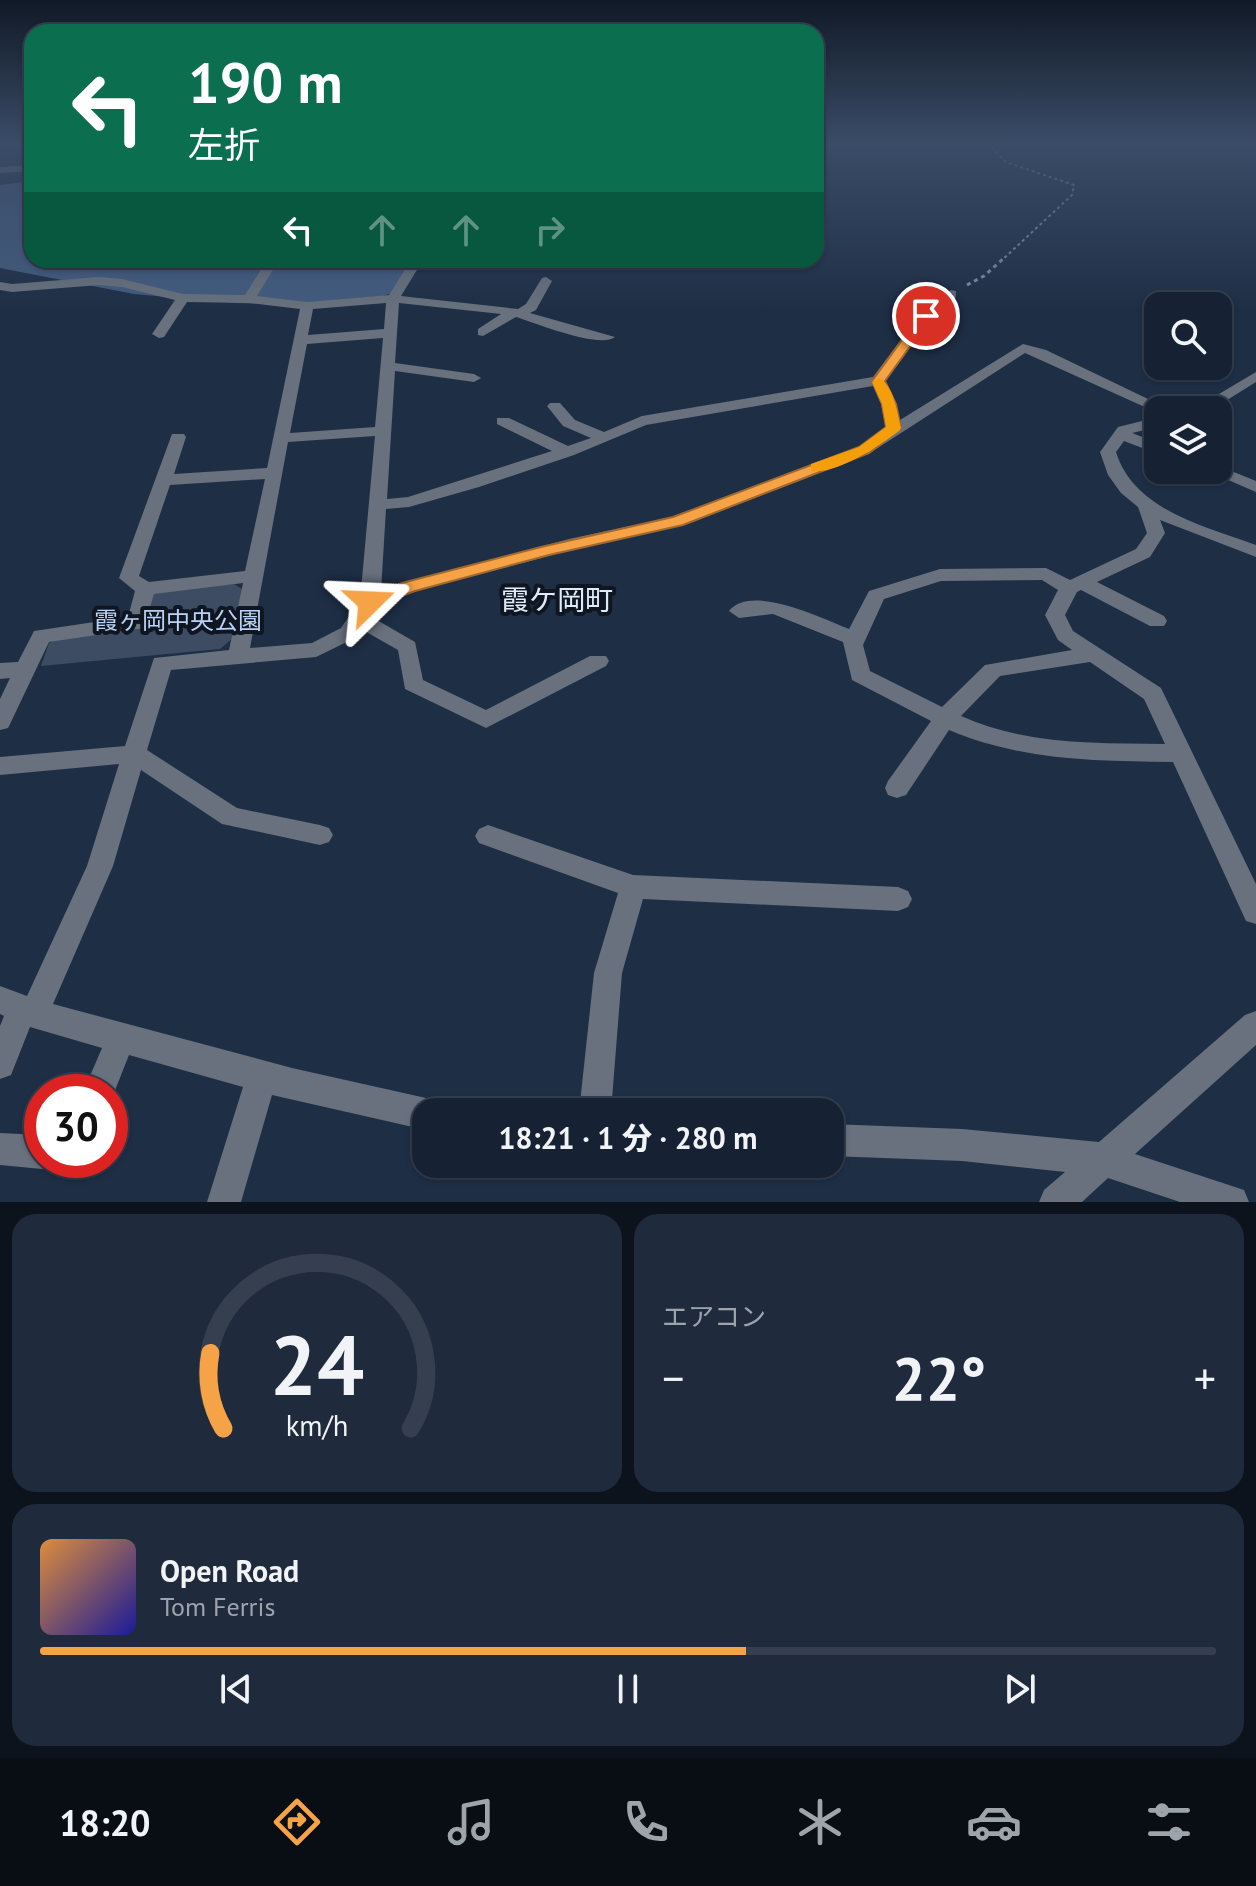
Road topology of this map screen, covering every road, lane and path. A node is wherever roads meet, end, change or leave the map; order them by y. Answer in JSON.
{"nodes":[{"id":1,"x":1068,"y":199,"type":"edge"},
{"id":2,"x":268,"y":268,"type":"edge"},
{"id":3,"x":412,"y":268,"type":"edge"},
{"id":4,"x":546,"y":281,"type":"dead end"},
{"id":5,"x":4,"y":289,"type":"edge"},
{"id":6,"x":951,"y":294,"type":"joint"},
{"id":7,"x":183,"y":298,"type":"junction"},
{"id":8,"x":249,"y":299,"type":"junction"},
{"id":9,"x":393,"y":299,"type":"junction"},
{"id":10,"x":307,"y":306,"type":"junction"},
{"id":11,"x":517,"y":313,"type":"junction"},
{"id":12,"x":483,"y":332,"type":"dead end"},
{"id":13,"x":390,"y":333,"type":"junction"},
{"id":14,"x":159,"y":334,"type":"dead end"},
{"id":15,"x":608,"y":337,"type":"dead end"},
{"id":16,"x":300,"y":340,"type":"junction"},
{"id":17,"x":388,"y":366,"type":"junction"},
{"id":18,"x":1256,"y":376,"type":"edge"},
{"id":19,"x":474,"y":378,"type":"dead end"},
{"id":20,"x":878,"y":381,"type":"junction"},
{"id":21,"x":1223,"y":396,"type":"edge"},
{"id":22,"x":1144,"y":402,"type":"edge"},
{"id":23,"x":555,"y":406,"type":"dead end"},
{"id":24,"x":503,"y":421,"type":"dead end"},
{"id":25,"x":1144,"y":423,"type":"edge"},
{"id":26,"x":894,"y":428,"type":"junction"},
{"id":27,"x":383,"y":431,"type":"junction"},
{"id":28,"x":1121,"y":434,"type":"junction"},
{"id":29,"x":178,"y":437,"type":"dead end"},
{"id":30,"x":603,"y":437,"type":"junction"},
{"id":31,"x":281,"y":438,"type":"junction"},
{"id":32,"x":1144,"y":443,"type":"edge"},
{"id":33,"x":568,"y":452,"type":"junction"},
{"id":34,"x":274,"y":473,"type":"junction"},
{"id":35,"x":1232,"y":478,"type":"edge"},
{"id":36,"x":163,"y":480,"type":"junction"},
{"id":37,"x":1256,"y":487,"type":"edge"},
{"id":38,"x":376,"y":505,"type":"junction"},
{"id":39,"x":1147,"y":507,"type":"junction"},
{"id":40,"x":1256,"y":551,"type":"edge"},
{"id":41,"x":253,"y":576,"type":"junction"},
{"id":42,"x":1076,"y":585,"type":"junction"},
{"id":43,"x":145,"y":589,"type":"junction"},
{"id":44,"x":364,"y":610,"type":"junction"},
{"id":45,"x":739,"y":611,"type":"dead end"},
{"id":46,"x":1157,"y":621,"type":"dead end"},
{"id":47,"x":855,"y":639,"type":"junction"},
{"id":48,"x":1093,"y":654,"type":"junction"},
{"id":49,"x":238,"y":658,"type":"junction"},
{"id":50,"x":598,"y":661,"type":"dead end"},
{"id":51,"x":25,"y":669,"type":"junction"},
{"id":52,"x":0,"y":671,"type":"edge"},
{"id":53,"x":945,"y":718,"type":"junction"},
{"id":54,"x":0,"y":722,"type":"edge"},
{"id":55,"x":1181,"y":753,"type":"junction"},
{"id":56,"x":135,"y":754,"type":"junction"},
{"id":57,"x":0,"y":766,"type":"edge"},
{"id":58,"x":897,"y":788,"type":"dead end"},
{"id":59,"x":320,"y":835,"type":"dead end"},
{"id":60,"x":488,"y":836,"type":"dead end"},
{"id":61,"x":633,"y":887,"type":"junction"},
{"id":62,"x":898,"y":899,"type":"dead end"},
{"id":63,"x":1256,"y":912,"type":"edge"},
{"id":64,"x":19,"y":1008,"type":"edge"},
{"id":65,"x":1256,"y":1025,"type":"edge"},
{"id":66,"x":121,"y":1038,"type":"junction"},
{"id":67,"x":0,"y":1064,"type":"edge"},
{"id":68,"x":106,"y":1074,"type":"edge"},
{"id":69,"x":262,"y":1076,"type":"junction"},
{"id":70,"x":596,"y":1098,"type":"edge"},
{"id":71,"x":412,"y":1111,"type":"edge"},
{"id":72,"x":844,"y":1141,"type":"edge"},
{"id":73,"x":0,"y":1149,"type":"edge"},
{"id":74,"x":24,"y":1151,"type":"edge"},
{"id":75,"x":1101,"y":1159,"type":"junction"},
{"id":76,"x":224,"y":1202,"type":"edge"},
{"id":77,"x":1056,"y":1202,"type":"edge"},
{"id":78,"x":1232,"y":1202,"type":"edge"}],
"edges":[{"from":1,"to":6,"type":"path"},
{"from":2,"to":8,"type":"street"},
{"from":3,"to":9,"type":"street"},
{"from":4,"to":11,"type":"street"},
{"from":5,"to":7,"type":"street"},
{"from":6,"to":20,"type":"street"},
{"from":7,"to":8,"type":"street"},
{"from":7,"to":14,"type":"street"},
{"from":8,"to":10,"type":"street"},
{"from":9,"to":10,"type":"street"},
{"from":9,"to":11,"type":"street"},
{"from":9,"to":13,"type":"street"},
{"from":10,"to":16,"type":"street"},
{"from":11,"to":12,"type":"street"},
{"from":11,"to":15,"type":"street"},
{"from":13,"to":16,"type":"street"},
{"from":13,"to":17,"type":"street"},
{"from":16,"to":31,"type":"street"},
{"from":17,"to":19,"type":"street"},
{"from":17,"to":27,"type":"street"},
{"from":18,"to":21,"type":"street"},
{"from":20,"to":26,"type":"street"},
{"from":20,"to":30,"type":"street"},
{"from":22,"to":26,"type":"street"},
{"from":23,"to":30,"type":"street"},
{"from":24,"to":33,"type":"street"},
{"from":25,"to":28,"type":"street"},
{"from":26,"to":44,"type":"street"},
{"from":27,"to":31,"type":"street"},
{"from":27,"to":38,"type":"street"},
{"from":28,"to":32,"type":"street"},
{"from":28,"to":39,"type":"street"},
{"from":29,"to":36,"type":"street"},
{"from":30,"to":33,"type":"street"},
{"from":31,"to":34,"type":"street"},
{"from":33,"to":38,"type":"street"},
{"from":34,"to":36,"type":"street"},
{"from":34,"to":41,"type":"street"},
{"from":35,"to":37,"type":"street"},
{"from":36,"to":43,"type":"street"},
{"from":38,"to":44,"type":"street"},
{"from":39,"to":40,"type":"street"},
{"from":39,"to":42,"type":"street"},
{"from":41,"to":43,"type":"street"},
{"from":41,"to":49,"type":"street"},
{"from":42,"to":46,"type":"street"},
{"from":42,"to":47,"type":"street"},
{"from":42,"to":48,"type":"street"},
{"from":43,"to":51,"type":"street"},
{"from":44,"to":49,"type":"street"},
{"from":44,"to":50,"type":"street"},
{"from":45,"to":47,"type":"street"},
{"from":47,"to":53,"type":"street"},
{"from":48,"to":53,"type":"street"},
{"from":48,"to":55,"type":"street"},
{"from":49,"to":56,"type":"street"},
{"from":51,"to":52,"type":"street"},
{"from":51,"to":54,"type":"street"},
{"from":53,"to":55,"type":"street"},
{"from":53,"to":58,"type":"street"},
{"from":55,"to":63,"type":"street"},
{"from":56,"to":57,"type":"street"},
{"from":56,"to":59,"type":"street"},
{"from":56,"to":64,"type":"street"},
{"from":60,"to":61,"type":"street"},
{"from":61,"to":62,"type":"street"},
{"from":61,"to":70,"type":"street"},
{"from":64,"to":66,"type":"street"},
{"from":64,"to":67,"type":"street"},
{"from":65,"to":75,"type":"street"},
{"from":66,"to":68,"type":"street"},
{"from":66,"to":69,"type":"street"},
{"from":69,"to":71,"type":"street"},
{"from":69,"to":76,"type":"street"},
{"from":72,"to":75,"type":"street"},
{"from":73,"to":74,"type":"street"},
{"from":75,"to":77,"type":"street"},
{"from":75,"to":78,"type":"street"}]}
